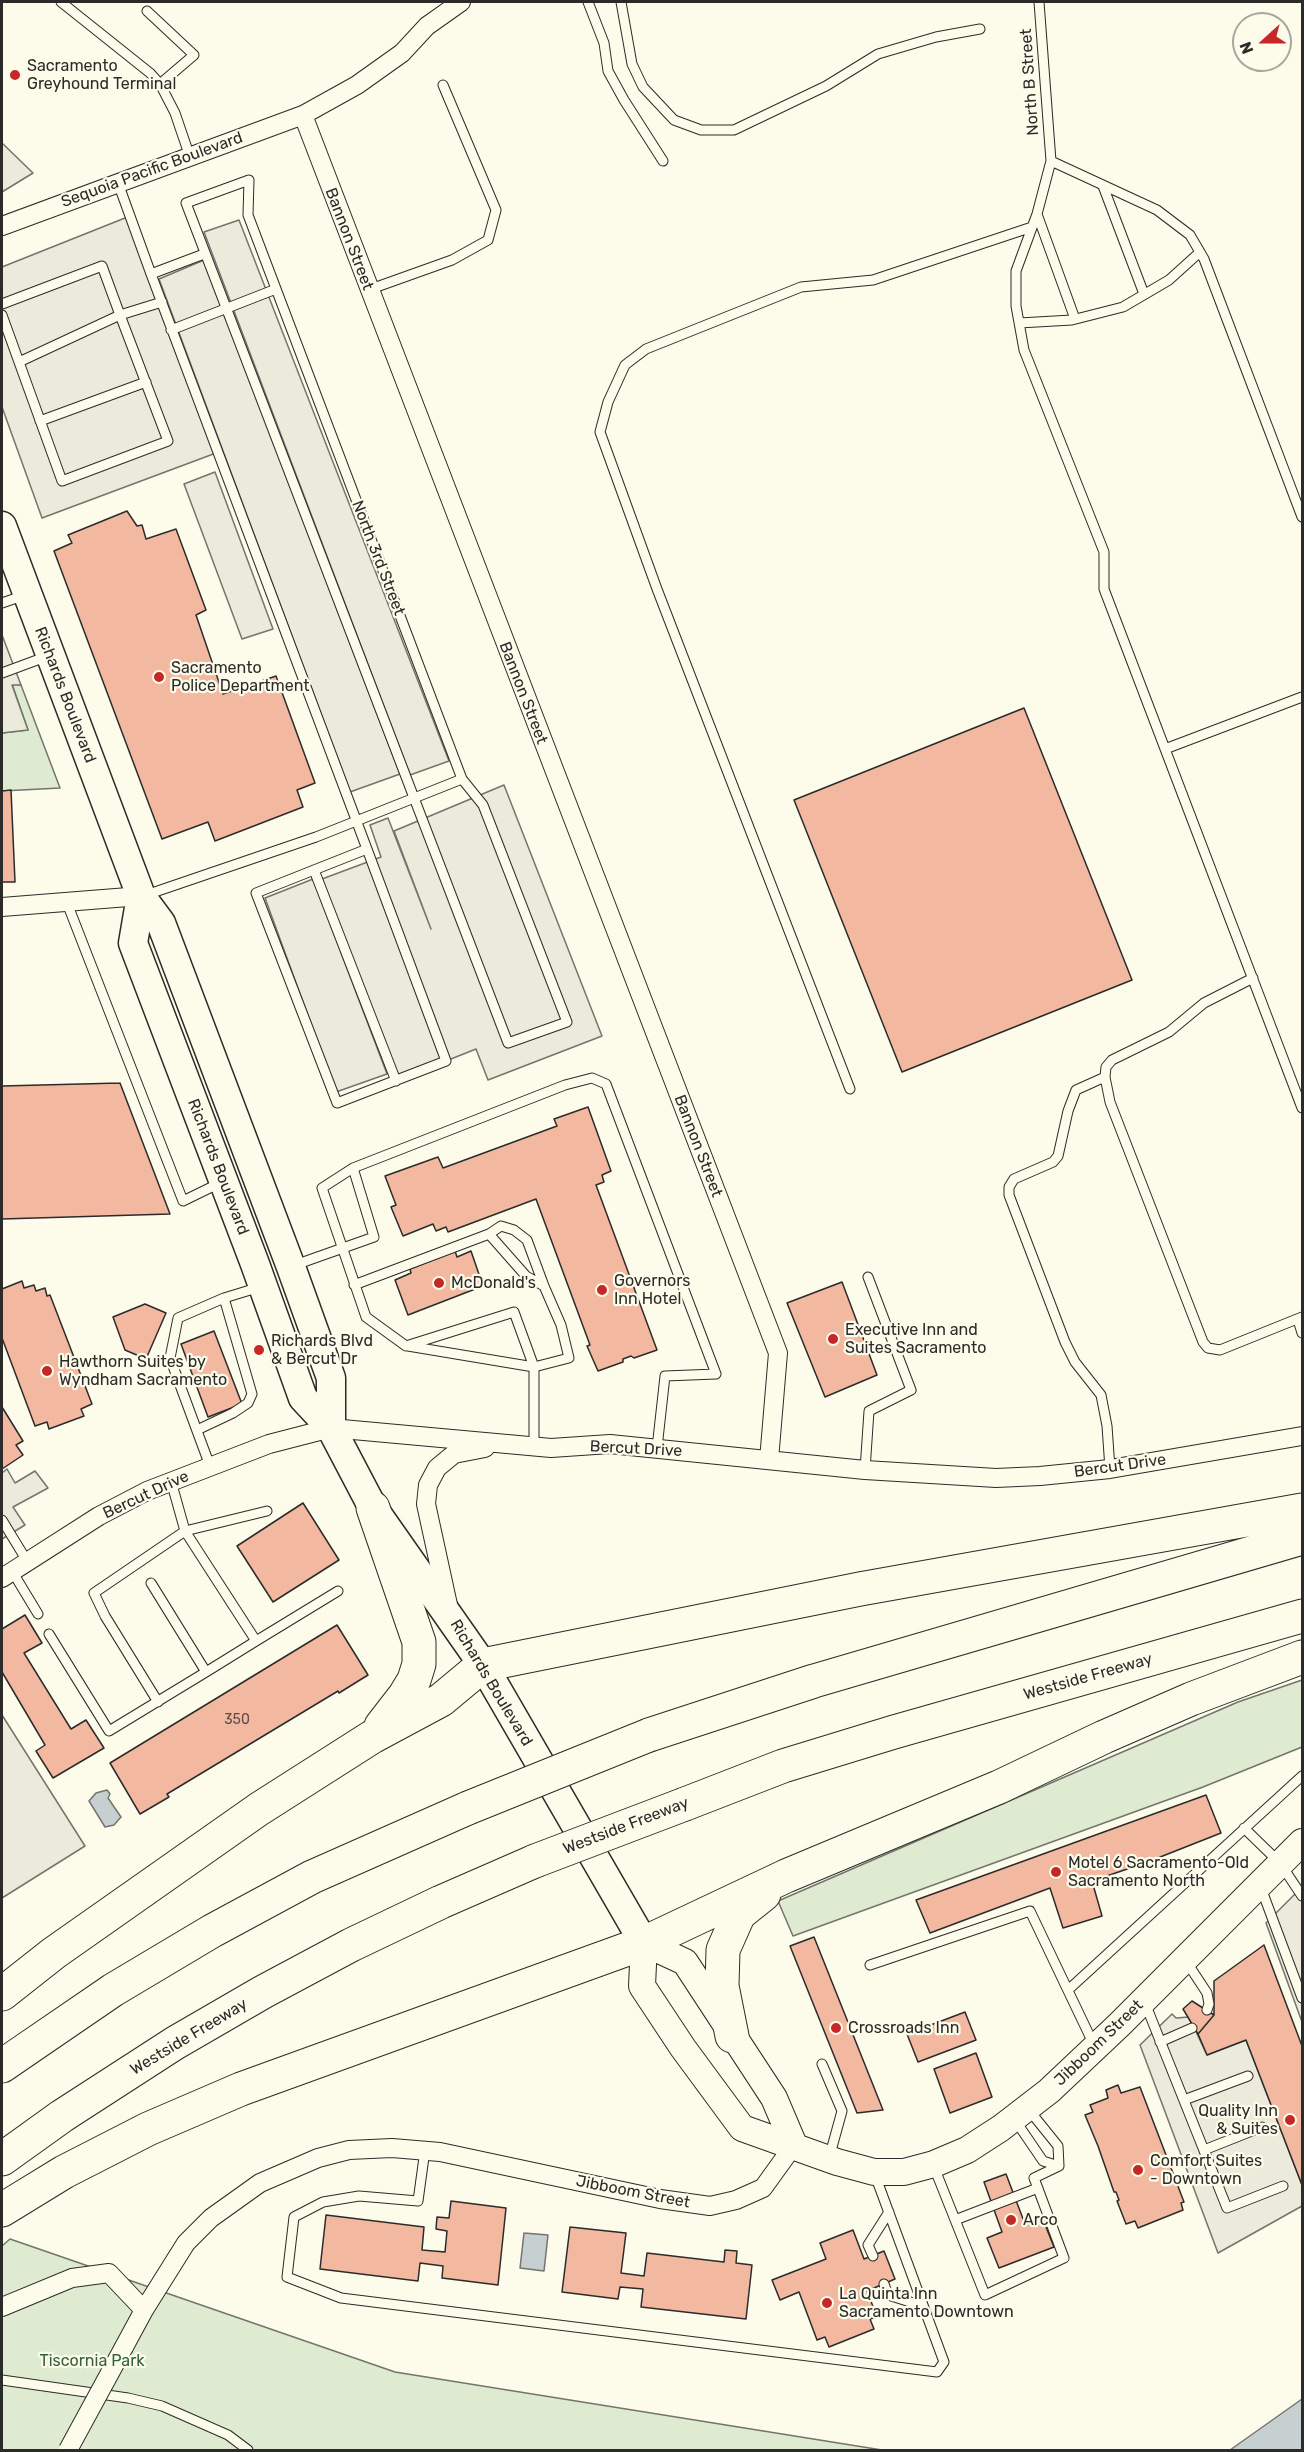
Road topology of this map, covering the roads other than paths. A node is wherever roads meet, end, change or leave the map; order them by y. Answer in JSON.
{"nodes":[{"id":1,"x":61,"y":2,"type":"edge"},
{"id":2,"x":461,"y":2,"type":"edge"},
{"id":3,"x":588,"y":2,"type":"edge"},
{"id":4,"x":621,"y":2,"type":"edge"},
{"id":5,"x":1039,"y":2,"type":"edge"},
{"id":6,"x":147,"y":11,"type":"dead end"},
{"id":7,"x":980,"y":29,"type":"dead end"},
{"id":8,"x":160,"y":84,"type":"junction"},
{"id":9,"x":443,"y":85,"type":"dead end"},
{"id":10,"x":303,"y":115,"type":"junction"},
{"id":11,"x":190,"y":157,"type":"junction"},
{"id":12,"x":663,"y":161,"type":"dead end"},
{"id":13,"x":1051,"y":161,"type":"junction"},
{"id":14,"x":118,"y":183,"type":"junction"},
{"id":15,"x":1103,"y":186,"type":"junction"},
{"id":16,"x":1037,"y":214,"type":"junction"},
{"id":17,"x":2,"y":226,"type":"edge"},
{"id":18,"x":1032,"y":227,"type":"junction"},
{"id":19,"x":1200,"y":252,"type":"junction"},
{"id":20,"x":204,"y":254,"type":"junction"},
{"id":21,"x":151,"y":274,"type":"junction"},
{"id":22,"x":276,"y":289,"type":"junction"},
{"id":23,"x":368,"y":290,"type":"junction"},
{"id":24,"x":1144,"y":294,"type":"junction"},
{"id":25,"x":162,"y":302,"type":"junction"},
{"id":26,"x":2,"y":304,"type":"edge"},
{"id":27,"x":226,"y":310,"type":"junction"},
{"id":28,"x":2,"y":315,"type":"edge"},
{"id":29,"x":120,"y":315,"type":"junction"},
{"id":30,"x":1074,"y":320,"type":"junction"},
{"id":31,"x":1019,"y":323,"type":"junction"},
{"id":32,"x":171,"y":330,"type":"junction"},
{"id":33,"x":19,"y":362,"type":"junction"},
{"id":34,"x":146,"y":382,"type":"junction"},
{"id":35,"x":40,"y":421,"type":"junction"},
{"id":36,"x":1302,"y":517,"type":"edge"},
{"id":37,"x":3,"y":535,"type":"edge"},
{"id":38,"x":14,"y":598,"type":"edge"},
{"id":39,"x":50,"y":656,"type":"junction"},
{"id":40,"x":2,"y":673,"type":"edge"},
{"id":41,"x":1302,"y":697,"type":"edge"},
{"id":42,"x":1165,"y":749,"type":"junction"},
{"id":43,"x":462,"y":779,"type":"junction"},
{"id":44,"x":414,"y":798,"type":"junction"},
{"id":45,"x":357,"y":820,"type":"junction"},
{"id":46,"x":367,"y":849,"type":"junction"},
{"id":47,"x":314,"y":870,"type":"junction"},
{"id":48,"x":141,"y":896,"type":"junction"},
{"id":49,"x":67,"y":903,"type":"junction"},
{"id":50,"x":2,"y":907,"type":"edge"},
{"id":51,"x":1253,"y":978,"type":"junction"},
{"id":52,"x":1105,"y":1077,"type":"junction"},
{"id":53,"x":396,"y":1081,"type":"junction"},
{"id":54,"x":850,"y":1089,"type":"dead end"},
{"id":55,"x":1302,"y":1107,"type":"edge"},
{"id":56,"x":353,"y":1168,"type":"junction"},
{"id":57,"x":224,"y":1182,"type":"junction"},
{"id":58,"x":489,"y":1234,"type":"junction"},
{"id":59,"x":343,"y":1249,"type":"junction"},
{"id":60,"x":291,"y":1267,"type":"junction"},
{"id":61,"x":868,"y":1277,"type":"dead end"},
{"id":62,"x":354,"y":1285,"type":"junction"},
{"id":63,"x":263,"y":1286,"type":"junction"},
{"id":64,"x":544,"y":1286,"type":"junction"},
{"id":65,"x":224,"y":1298,"type":"junction"},
{"id":66,"x":1300,"y":1318,"type":"edge"},
{"id":67,"x":1302,"y":1333,"type":"edge"},
{"id":68,"x":406,"y":1346,"type":"junction"},
{"id":69,"x":534,"y":1367,"type":"junction"},
{"id":70,"x":331,"y":1428,"type":"junction"},
{"id":71,"x":197,"y":1430,"type":"junction"},
{"id":72,"x":1302,"y":1436,"type":"edge"},
{"id":73,"x":514,"y":1445,"type":"junction"},
{"id":74,"x":534,"y":1446,"type":"junction"},
{"id":75,"x":657,"y":1448,"type":"junction"},
{"id":76,"x":769,"y":1460,"type":"junction"},
{"id":77,"x":210,"y":1466,"type":"junction"},
{"id":78,"x":1110,"y":1469,"type":"junction"},
{"id":79,"x":865,"y":1470,"type":"junction"},
{"id":80,"x":171,"y":1481,"type":"junction"},
{"id":81,"x":373,"y":1508,"type":"junction"},
{"id":82,"x":1302,"y":1510,"type":"edge"},
{"id":83,"x":267,"y":1511,"type":"dead end"},
{"id":84,"x":2,"y":1520,"type":"edge"},
{"id":85,"x":184,"y":1530,"type":"junction"},
{"id":86,"x":1302,"y":1538,"type":"edge"},
{"id":87,"x":14,"y":1570,"type":"edge"},
{"id":88,"x":151,"y":1582,"type":"dead end"},
{"id":89,"x":338,"y":1591,"type":"dead end"},
{"id":90,"x":38,"y":1614,"type":"dead end"},
{"id":91,"x":450,"y":1615,"type":"junction"},
{"id":92,"x":1302,"y":1616,"type":"edge"},
{"id":93,"x":49,"y":1634,"type":"dead end"},
{"id":94,"x":256,"y":1641,"type":"junction"},
{"id":95,"x":1302,"y":1657,"type":"edge"},
{"id":96,"x":483,"y":1665,"type":"junction"},
{"id":97,"x":206,"y":1672,"type":"junction"},
{"id":98,"x":158,"y":1702,"type":"junction"},
{"id":99,"x":372,"y":1737,"type":"junction"},
{"id":100,"x":1302,"y":1776,"type":"edge"},
{"id":101,"x":1244,"y":1828,"type":"junction"},
{"id":102,"x":1302,"y":1842,"type":"edge"},
{"id":103,"x":1280,"y":1863,"type":"junction"},
{"id":104,"x":786,"y":1876,"type":"junction"},
{"id":105,"x":1259,"y":1883,"type":"junction"},
{"id":106,"x":1302,"y":1896,"type":"edge"},
{"id":107,"x":644,"y":1943,"type":"junction"},
{"id":108,"x":1185,"y":1959,"type":"junction"},
{"id":109,"x":870,"y":1965,"type":"dead end"},
{"id":110,"x":1068,"y":1990,"type":"junction"},
{"id":111,"x":2,"y":1994,"type":"edge"},
{"id":112,"x":1302,"y":1998,"type":"edge"},
{"id":113,"x":1144,"y":2001,"type":"junction"},
{"id":114,"x":1207,"y":2010,"type":"dead end"},
{"id":115,"x":1192,"y":2028,"type":"dead end"},
{"id":116,"x":732,"y":2036,"type":"junction"},
{"id":117,"x":1160,"y":2042,"type":"junction"},
{"id":118,"x":1095,"y":2048,"type":"junction"},
{"id":119,"x":822,"y":2064,"type":"dead end"},
{"id":120,"x":2,"y":2066,"type":"edge"},
{"id":121,"x":1248,"y":2076,"type":"dead end"},
{"id":122,"x":1184,"y":2100,"type":"junction"},
{"id":123,"x":1020,"y":2113,"type":"junction"},
{"id":124,"x":1262,"y":2127,"type":"dead end"},
{"id":125,"x":794,"y":2145,"type":"junction"},
{"id":126,"x":424,"y":2150,"type":"junction"},
{"id":127,"x":1204,"y":2150,"type":"junction"},
{"id":128,"x":2,"y":2159,"type":"edge"},
{"id":129,"x":829,"y":2159,"type":"junction"},
{"id":130,"x":933,"y":2164,"type":"junction"},
{"id":131,"x":1059,"y":2166,"type":"junction"},
{"id":132,"x":874,"y":2172,"type":"junction"},
{"id":133,"x":1283,"y":2186,"type":"dead end"},
{"id":134,"x":1038,"y":2188,"type":"junction"},
{"id":135,"x":2,"y":2211,"type":"edge"},
{"id":136,"x":889,"y":2212,"type":"junction"},
{"id":137,"x":955,"y":2220,"type":"junction"},
{"id":138,"x":873,"y":2256,"type":"dead end"},
{"id":139,"x":884,"y":2284,"type":"dead end"},
{"id":140,"x":923,"y":2306,"type":"junction"},
{"id":141,"x":2,"y":2307,"type":"edge"},
{"id":142,"x":144,"y":2310,"type":"junction"},
{"id":143,"x":2,"y":2380,"type":"edge"},
{"id":144,"x":68,"y":2451,"type":"edge"},
{"id":145,"x":248,"y":2451,"type":"edge"}],
"edges":[{"from":1,"to":8,"type":"lane"},
{"from":2,"to":10,"type":"street"},
{"from":3,"to":12,"type":"lane"},
{"from":4,"to":7,"type":"lane"},
{"from":5,"to":13,"type":"lane","name":"North B Street"},
{"from":6,"to":8,"type":"lane"},
{"from":8,"to":11,"type":"lane"},
{"from":9,"to":23,"type":"lane"},
{"from":10,"to":11,"type":"street","name":"Sequoia Pacific Boulevard"},
{"from":10,"to":23,"type":"street","name":"Bannon Street"},
{"from":11,"to":14,"type":"street","name":"Sequoia Pacific Boulevard"},
{"from":13,"to":15,"type":"lane"},
{"from":13,"to":16,"type":"lane","name":"North B Street"},
{"from":14,"to":17,"type":"street","name":"Sequoia Pacific Boulevard"},
{"from":14,"to":21,"type":"lane"},
{"from":15,"to":19,"type":"lane"},
{"from":15,"to":24,"type":"lane"},
{"from":16,"to":18,"type":"lane","name":"North B Street"},
{"from":16,"to":30,"type":"lane"},
{"from":18,"to":31,"type":"lane","name":"North B Street"},
{"from":18,"to":54,"type":"lane"},
{"from":19,"to":24,"type":"lane"},
{"from":19,"to":36,"type":"lane"},
{"from":20,"to":21,"type":"lane"},
{"from":20,"to":22,"type":"lane","name":"North 3rd Street"},
{"from":20,"to":27,"type":"lane","name":"North 3rd Street"},
{"from":21,"to":25,"type":"lane"},
{"from":22,"to":27,"type":"lane"},
{"from":22,"to":43,"type":"lane","name":"North 3rd Street"},
{"from":23,"to":76,"type":"street","name":"Bannon Street"},
{"from":24,"to":30,"type":"lane"},
{"from":25,"to":29,"type":"lane"},
{"from":25,"to":32,"type":"lane"},
{"from":26,"to":29,"type":"lane"},
{"from":27,"to":32,"type":"lane"},
{"from":27,"to":44,"type":"lane","name":"North 3rd Street"},
{"from":28,"to":33,"type":"lane"},
{"from":29,"to":33,"type":"lane"},
{"from":29,"to":34,"type":"lane"},
{"from":30,"to":31,"type":"lane"},
{"from":31,"to":42,"type":"lane","name":"North B Street"},
{"from":32,"to":45,"type":"lane"},
{"from":33,"to":35,"type":"lane"},
{"from":34,"to":35,"type":"lane"},
{"from":34,"to":35,"type":"lane"},
{"from":37,"to":38,"type":"main road","name":"Richards Boulevard"},
{"from":38,"to":39,"type":"main road","name":"Richards Boulevard"},
{"from":39,"to":40,"type":"lane"},
{"from":39,"to":48,"type":"main road","name":"Richards Boulevard"},
{"from":41,"to":42,"type":"lane"},
{"from":42,"to":51,"type":"lane","name":"North B Street"},
{"from":43,"to":44,"type":"lane"},
{"from":43,"to":44,"type":"lane","name":"North 3rd Street"},
{"from":44,"to":45,"type":"lane"},
{"from":45,"to":46,"type":"lane"},
{"from":45,"to":48,"type":"lane"},
{"from":46,"to":47,"type":"lane"},
{"from":46,"to":53,"type":"lane"},
{"from":47,"to":53,"type":"lane"},
{"from":47,"to":53,"type":"lane"},
{"from":48,"to":49,"type":"street"},
{"from":48,"to":57,"type":"main road","name":"Richards Boulevard"},
{"from":48,"to":60,"type":"main road","name":"Richards Boulevard"},
{"from":49,"to":50,"type":"street"},
{"from":49,"to":57,"type":"lane"},
{"from":51,"to":52,"type":"lane"},
{"from":51,"to":55,"type":"lane","name":"North B Street"},
{"from":52,"to":66,"type":"lane"},
{"from":52,"to":78,"type":"lane"},
{"from":56,"to":59,"type":"lane"},
{"from":56,"to":59,"type":"lane"},
{"from":56,"to":75,"type":"lane"},
{"from":57,"to":63,"type":"main road","name":"Richards Boulevard"},
{"from":58,"to":62,"type":"lane"},
{"from":58,"to":64,"type":"lane"},
{"from":58,"to":64,"type":"lane"},
{"from":59,"to":60,"type":"lane"},
{"from":59,"to":62,"type":"lane"},
{"from":60,"to":70,"type":"main road","name":"Richards Boulevard"},
{"from":61,"to":79,"type":"lane"},
{"from":62,"to":68,"type":"lane"},
{"from":63,"to":65,"type":"lane"},
{"from":63,"to":70,"type":"main road","name":"Richards Boulevard"},
{"from":64,"to":69,"type":"lane"},
{"from":65,"to":71,"type":"lane"},
{"from":65,"to":71,"type":"lane"},
{"from":66,"to":67,"type":"lane"},
{"from":68,"to":69,"type":"lane"},
{"from":68,"to":69,"type":"lane"},
{"from":69,"to":74,"type":"lane"},
{"from":70,"to":73,"type":"street","name":"Bercut Drive"},
{"from":70,"to":77,"type":"street","name":"Bercut Drive"},
{"from":70,"to":81,"type":"main road","name":"Richards Boulevard"},
{"from":71,"to":77,"type":"lane"},
{"from":72,"to":78,"type":"street","name":"Bercut Drive"},
{"from":73,"to":74,"type":"street","name":"Bercut Drive"},
{"from":73,"to":91,"type":"street"},
{"from":74,"to":75,"type":"street","name":"Bercut Drive"},
{"from":75,"to":76,"type":"street","name":"Bercut Drive"},
{"from":76,"to":79,"type":"street","name":"Bercut Drive"},
{"from":77,"to":80,"type":"street","name":"Bercut Drive"},
{"from":78,"to":79,"type":"street","name":"Bercut Drive"},
{"from":80,"to":85,"type":"lane"},
{"from":80,"to":87,"type":"street","name":"Bercut Drive"},
{"from":81,"to":91,"type":"main road","name":"Richards Boulevard"},
{"from":81,"to":99,"type":"highway"},
{"from":82,"to":96,"type":"highway"},
{"from":83,"to":85,"type":"lane"},
{"from":84,"to":87,"type":"lane"},
{"from":85,"to":94,"type":"lane"},
{"from":85,"to":98,"type":"lane"},
{"from":86,"to":120,"type":"highway","bridge":true},
{"from":87,"to":90,"type":"lane"},
{"from":88,"to":97,"type":"lane"},
{"from":89,"to":94,"type":"lane"},
{"from":91,"to":96,"type":"main road","name":"Richards Boulevard"},
{"from":92,"to":128,"type":"highway","name":"Westside Freeway","bridge":true},
{"from":93,"to":98,"type":"lane"},
{"from":94,"to":97,"type":"lane"},
{"from":95,"to":104,"type":"highway"},
{"from":96,"to":99,"type":"highway"},
{"from":96,"to":107,"type":"main road","name":"Richards Boulevard"},
{"from":97,"to":98,"type":"lane"},
{"from":99,"to":111,"type":"highway"},
{"from":100,"to":101,"type":"lane"},
{"from":101,"to":103,"type":"lane"},
{"from":101,"to":110,"type":"lane"},
{"from":102,"to":103,"type":"street","name":"Jibboom Street"},
{"from":103,"to":105,"type":"street","name":"Jibboom Street"},
{"from":103,"to":106,"type":"lane"},
{"from":104,"to":107,"type":"highway"},
{"from":104,"to":116,"type":"highway"},
{"from":105,"to":108,"type":"street","name":"Jibboom Street"},
{"from":105,"to":112,"type":"lane"},
{"from":107,"to":116,"type":"street"},
{"from":107,"to":125,"type":"street"},
{"from":107,"to":135,"type":"highway"},
{"from":108,"to":113,"type":"street","name":"Jibboom Street"},
{"from":108,"to":114,"type":"lane"},
{"from":109,"to":110,"type":"lane"},
{"from":110,"to":118,"type":"lane"},
{"from":113,"to":117,"type":"lane"},
{"from":113,"to":118,"type":"street","name":"Jibboom Street"},
{"from":115,"to":117,"type":"lane"},
{"from":116,"to":125,"type":"street"},
{"from":117,"to":122,"type":"lane"},
{"from":118,"to":123,"type":"street","name":"Jibboom Street"},
{"from":119,"to":129,"type":"lane"},
{"from":121,"to":122,"type":"lane"},
{"from":122,"to":127,"type":"lane"},
{"from":123,"to":130,"type":"street","name":"Jibboom Street"},
{"from":123,"to":131,"type":"lane"},
{"from":123,"to":131,"type":"lane"},
{"from":124,"to":127,"type":"lane"},
{"from":125,"to":126,"type":"street","name":"Jibboom Street"},
{"from":125,"to":129,"type":"street","name":"Jibboom Street"},
{"from":126,"to":140,"type":"lane"},
{"from":126,"to":142,"type":"street","name":"Jibboom Street"},
{"from":127,"to":133,"type":"lane"},
{"from":129,"to":132,"type":"street","name":"Jibboom Street"},
{"from":130,"to":132,"type":"street","name":"Jibboom Street"},
{"from":130,"to":137,"type":"lane"},
{"from":131,"to":134,"type":"lane"},
{"from":132,"to":136,"type":"lane"},
{"from":134,"to":137,"type":"lane"},
{"from":134,"to":137,"type":"lane"},
{"from":136,"to":138,"type":"lane"},
{"from":136,"to":140,"type":"lane"},
{"from":139,"to":140,"type":"lane"},
{"from":141,"to":142,"type":"street"},
{"from":142,"to":144,"type":"street","name":"Jibboom Street","bridge":true},
{"from":143,"to":145,"type":"lane"}]}
